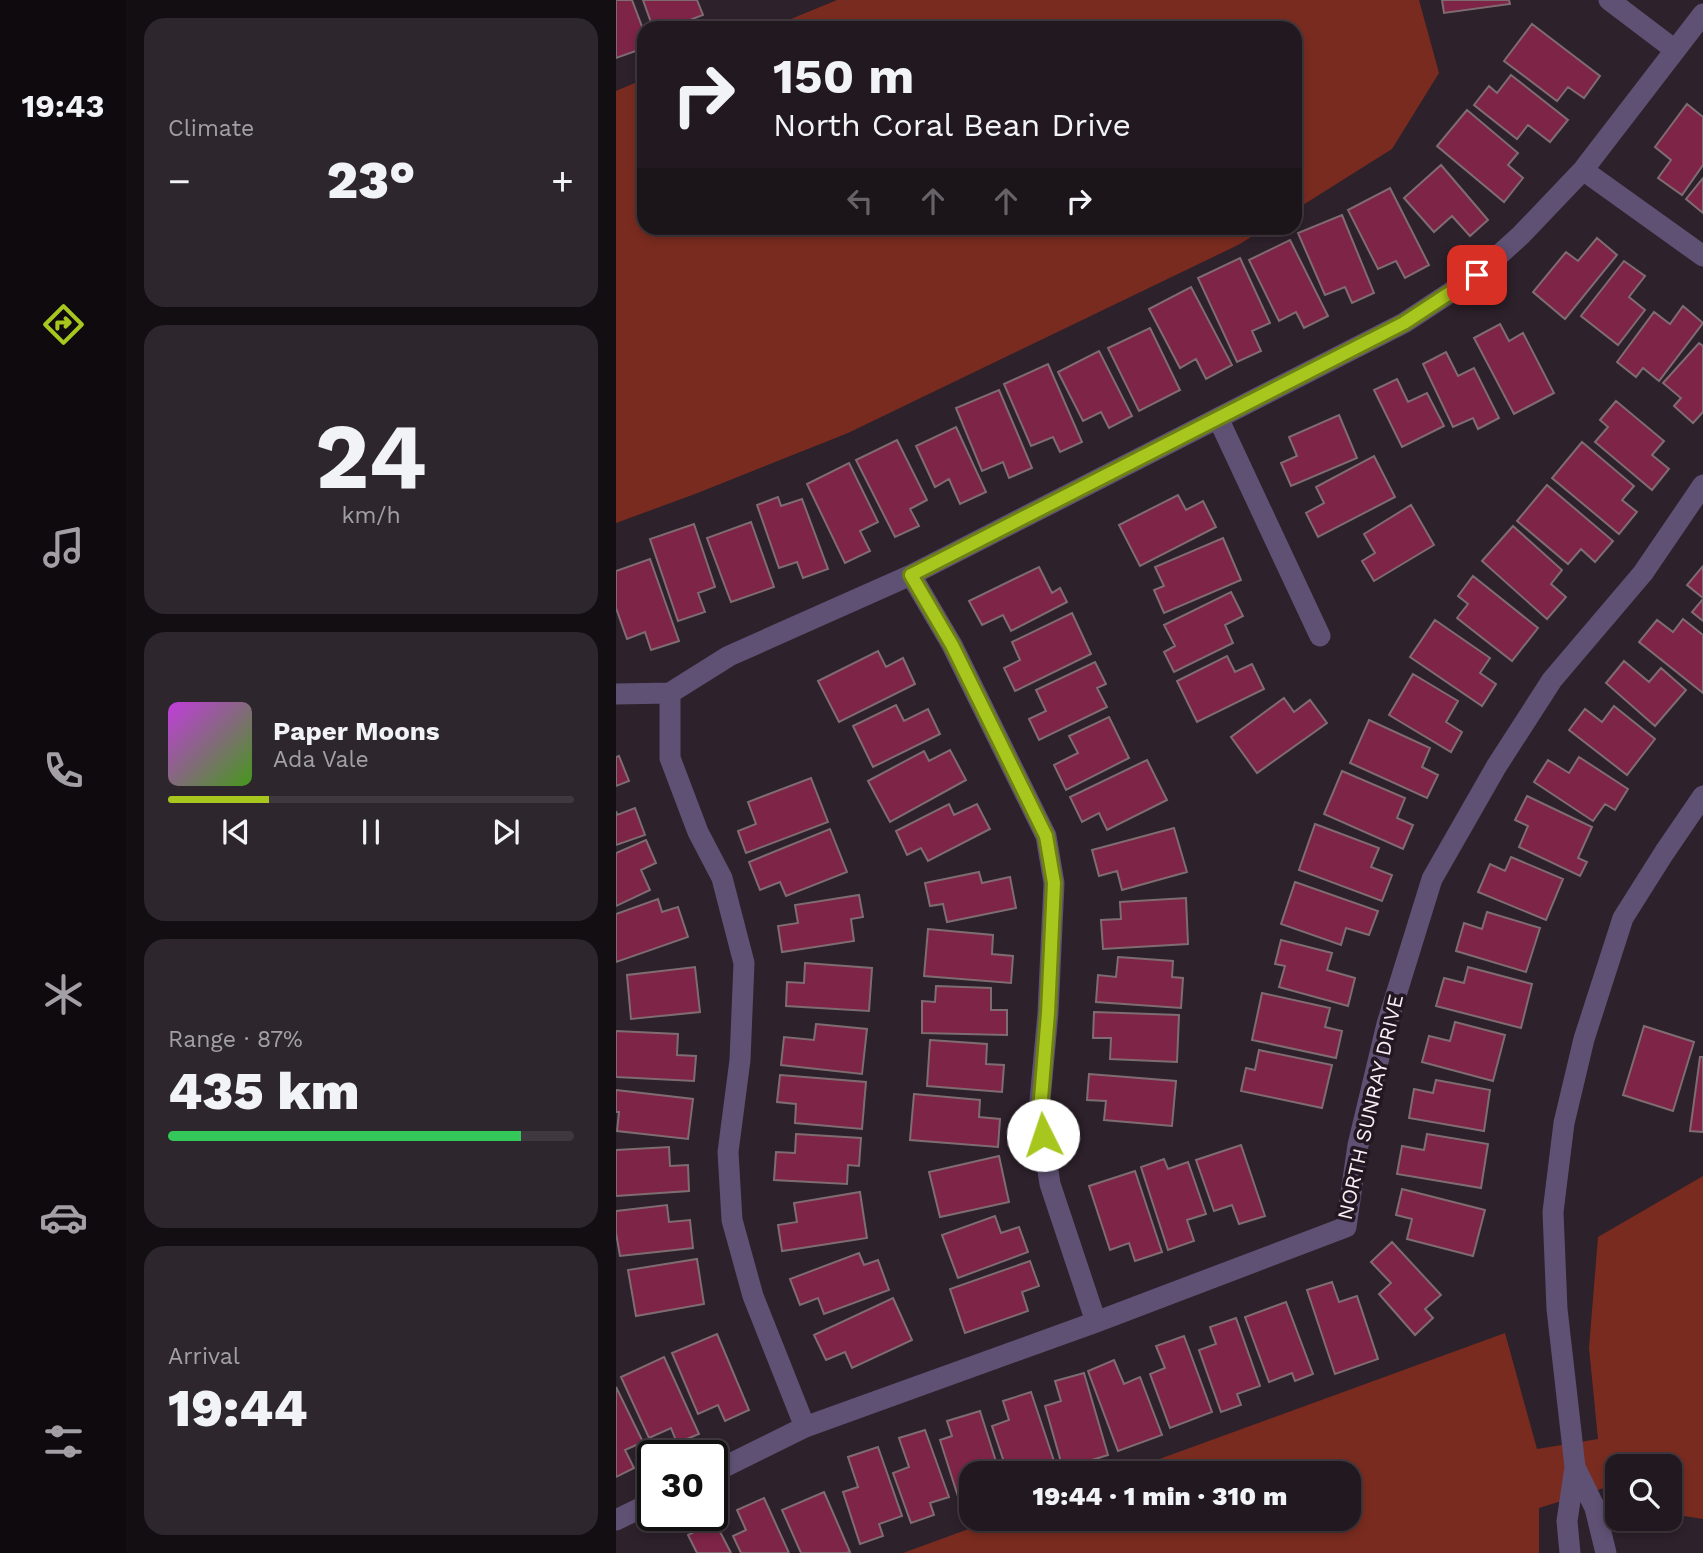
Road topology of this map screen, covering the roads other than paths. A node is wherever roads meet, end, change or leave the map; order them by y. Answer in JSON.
{"nodes":[{"id":1,"x":1609,"y":0,"type":"edge"},
{"id":2,"x":1703,"y":13,"type":"edge"},
{"id":3,"x":1675,"y":50,"type":"junction"},
{"id":4,"x":1583,"y":170,"type":"junction"},
{"id":5,"x":1703,"y":256,"type":"edge"},
{"id":6,"x":1218,"y":418,"type":"junction"},
{"id":7,"x":1703,"y":485,"type":"edge"},
{"id":8,"x":911,"y":575,"type":"junction"},
{"id":9,"x":1320,"y":636,"type":"dead end"},
{"id":10,"x":670,"y":693,"type":"junction"},
{"id":11,"x":616,"y":694,"type":"edge"},
{"id":12,"x":1703,"y":796,"type":"edge"},
{"id":13,"x":1096,"y":1322,"type":"junction"},
{"id":14,"x":805,"y":1427,"type":"junction"},
{"id":15,"x":728,"y":1465,"type":"edge"},
{"id":16,"x":1575,"y":1468,"type":"junction"},
{"id":17,"x":637,"y":1510,"type":"edge"},
{"id":18,"x":616,"y":1520,"type":"edge"},
{"id":19,"x":1570,"y":1552,"type":"edge"},
{"id":20,"x":1606,"y":1552,"type":"edge"}],
"edges":[{"from":1,"to":3,"type":"street"},
{"from":2,"to":3,"type":"street"},
{"from":3,"to":4,"type":"street"},
{"from":4,"to":5,"type":"street"},
{"from":4,"to":6,"type":"street"},
{"from":6,"to":8,"type":"street"},
{"from":6,"to":9,"type":"street"},
{"from":7,"to":13,"type":"street","name":"NORTH SUNRAY DRIVE"},
{"from":8,"to":10,"type":"street"},
{"from":8,"to":13,"type":"street"},
{"from":10,"to":11,"type":"street"},
{"from":10,"to":14,"type":"street"},
{"from":12,"to":16,"type":"street"},
{"from":13,"to":14,"type":"street","name":"NORTH SUNRAY DRIVE"},
{"from":14,"to":15,"type":"street","name":"NORTH SUNRAY DRIVE"},
{"from":16,"to":19,"type":"street"},
{"from":16,"to":20,"type":"street"},
{"from":17,"to":18,"type":"street"},
{"from":19,"to":20,"type":"street"}]}
